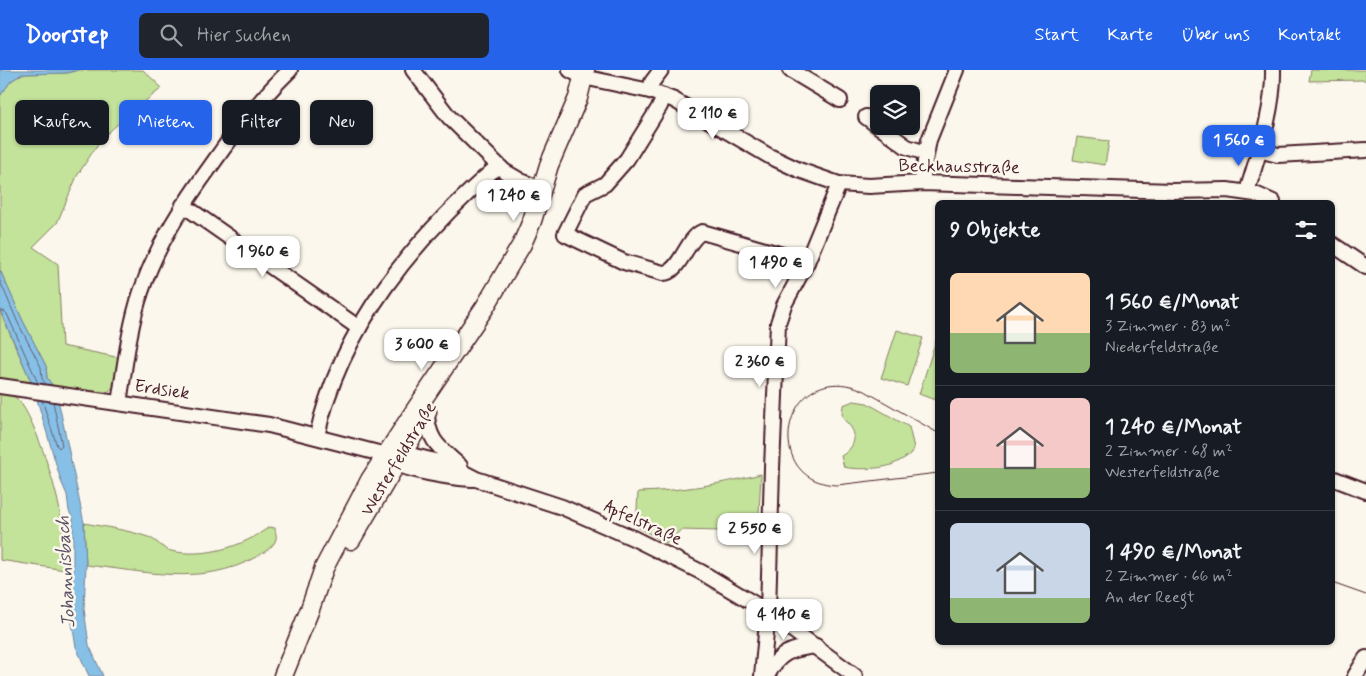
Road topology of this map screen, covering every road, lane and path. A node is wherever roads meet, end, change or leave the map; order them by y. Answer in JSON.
{"nodes":[{"id":1,"x":290,"y":70,"type":"edge"},
{"id":2,"x":413,"y":70,"type":"edge"},
{"id":3,"x":661,"y":70,"type":"edge"},
{"id":4,"x":790,"y":70,"type":"edge"},
{"id":5,"x":957,"y":70,"type":"edge"},
{"id":6,"x":1273,"y":70,"type":"edge"},
{"id":7,"x":579,"y":72,"type":"edge"},
{"id":8,"x":650,"y":91,"type":"junction"},
{"id":9,"x":664,"y":96,"type":"junction"},
{"id":10,"x":840,"y":100,"type":"dead end"},
{"id":11,"x":866,"y":117,"type":"dead end"},
{"id":12,"x":1259,"y":150,"type":"junction"},
{"id":13,"x":1366,"y":150,"type":"edge"},
{"id":14,"x":926,"y":153,"type":"junction"},
{"id":15,"x":498,"y":166,"type":"junction"},
{"id":16,"x":922,"y":183,"type":"junction"},
{"id":17,"x":839,"y":184,"type":"junction"},
{"id":18,"x":541,"y":189,"type":"junction"},
{"id":19,"x":1247,"y":192,"type":"junction"},
{"id":20,"x":1268,"y":200,"type":"edge"},
{"id":21,"x":183,"y":206,"type":"junction"},
{"id":22,"x":1335,"y":246,"type":"edge"},
{"id":23,"x":807,"y":262,"type":"junction"},
{"id":24,"x":1366,"y":267,"type":"edge"},
{"id":25,"x":485,"y":307,"type":"junction"},
{"id":26,"x":359,"y":328,"type":"junction"},
{"id":27,"x":0,"y":386,"type":"edge"},
{"id":28,"x":119,"y":403,"type":"junction"},
{"id":29,"x":427,"y":411,"type":"junction"},
{"id":30,"x":317,"y":436,"type":"junction"},
{"id":31,"x":395,"y":457,"type":"junction"},
{"id":32,"x":476,"y":479,"type":"junction"},
{"id":33,"x":1335,"y":479,"type":"edge"},
{"id":34,"x":1366,"y":491,"type":"edge"},
{"id":35,"x":768,"y":612,"type":"junction"},
{"id":36,"x":816,"y":646,"type":"junction"},
{"id":37,"x":1366,"y":658,"type":"edge"},
{"id":38,"x":283,"y":676,"type":"edge"},
{"id":39,"x":762,"y":676,"type":"edge"},
{"id":40,"x":767,"y":676,"type":"edge"},
{"id":41,"x":855,"y":676,"type":"edge"},
{"id":42,"x":1356,"y":676,"type":"edge"}],
"edges":[{"from":1,"to":21,"type":"street"},
{"from":2,"to":15,"type":"street"},
{"from":3,"to":8,"type":"street"},
{"from":4,"to":10,"type":"street"},
{"from":5,"to":14,"type":"street"},
{"from":6,"to":12,"type":"street"},
{"from":7,"to":8,"type":"street","name":"Beckhausstraße"},
{"from":7,"to":18,"type":"main road","name":"Westerfeldstraße"},
{"from":8,"to":9,"type":"street","name":"Beckhausstraße"},
{"from":9,"to":17,"type":"street","name":"Beckhausstraße"},
{"from":9,"to":23,"type":"street"},
{"from":11,"to":14,"type":"street"},
{"from":12,"to":13,"type":"street"},
{"from":12,"to":19,"type":"street"},
{"from":14,"to":16,"type":"street"},
{"from":15,"to":18,"type":"street"},
{"from":15,"to":26,"type":"street"},
{"from":16,"to":17,"type":"street","name":"Beckhausstraße"},
{"from":16,"to":19,"type":"street","name":"Beckhausstraße"},
{"from":17,"to":23,"type":"street"},
{"from":18,"to":25,"type":"main road","name":"Westerfeldstraße"},
{"from":19,"to":20,"type":"street","name":"Beckhausstraße"},
{"from":21,"to":26,"type":"street"},
{"from":21,"to":28,"type":"street"},
{"from":22,"to":24,"type":"street"},
{"from":23,"to":35,"type":"street"},
{"from":25,"to":29,"type":"main road","name":"Westerfeldstraße"},
{"from":25,"to":31,"type":"main road","name":"Westerfeldstraße"},
{"from":26,"to":30,"type":"street"},
{"from":27,"to":28,"type":"street","name":"Erdsiek"},
{"from":28,"to":30,"type":"street","name":"Erdsiek"},
{"from":29,"to":31,"type":"main road","name":"Westerfeldstraße"},
{"from":29,"to":32,"type":"street"},
{"from":30,"to":31,"type":"street","name":"Westerfeldstraße"},
{"from":31,"to":32,"type":"street","name":"Apfelstraße"},
{"from":31,"to":38,"type":"main road","name":"Westerfeldstraße"},
{"from":32,"to":35,"type":"street","name":"Apfelstraße"},
{"from":33,"to":34,"type":"street"},
{"from":35,"to":36,"type":"street","name":"Apfelstraße"},
{"from":35,"to":39,"type":"street"},
{"from":36,"to":40,"type":"street"},
{"from":36,"to":41,"type":"street","name":"Apfelstraße"},
{"from":37,"to":42,"type":"street"}]}
